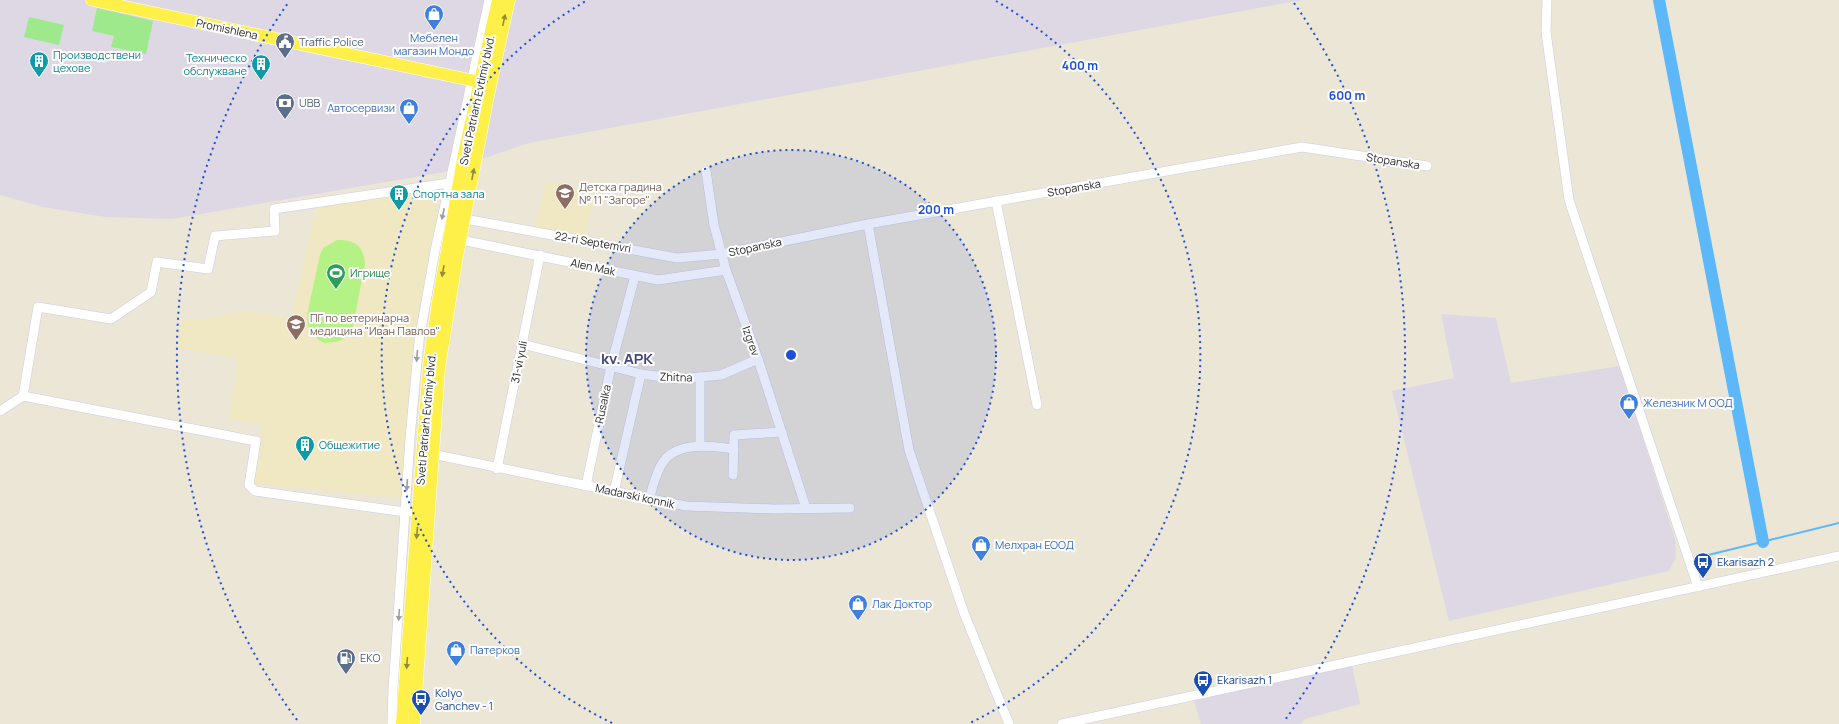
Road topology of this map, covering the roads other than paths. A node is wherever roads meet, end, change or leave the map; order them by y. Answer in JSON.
{"nodes":[{"id":1,"x":92,"y":0,"type":"edge"},
{"id":2,"x":489,"y":0,"type":"edge"},
{"id":3,"x":498,"y":0,"type":"edge"},
{"id":4,"x":509,"y":0,"type":"edge"},
{"id":5,"x":1547,"y":0,"type":"edge"},
{"id":6,"x":494,"y":68,"type":"junction"},
{"id":7,"x":476,"y":81,"type":"junction"},
{"id":8,"x":486,"y":106,"type":"junction"},
{"id":9,"x":1427,"y":166,"type":"dead end"},
{"id":10,"x":706,"y":171,"type":"dead end"},
{"id":11,"x":461,"y":177,"type":"junction"},
{"id":12,"x":449,"y":183,"type":"junction"},
{"id":13,"x":996,"y":201,"type":"junction"},
{"id":14,"x":465,"y":219,"type":"junction"},
{"id":15,"x":868,"y":224,"type":"junction"},
{"id":16,"x":460,"y":240,"type":"junction"},
{"id":17,"x":722,"y":254,"type":"junction"},
{"id":18,"x":540,"y":255,"type":"junction"},
{"id":19,"x":726,"y":270,"type":"junction"},
{"id":20,"x":634,"y":276,"type":"junction"},
{"id":21,"x":522,"y":344,"type":"junction"},
{"id":22,"x":758,"y":359,"type":"junction"},
{"id":23,"x":611,"y":366,"type":"junction"},
{"id":24,"x":641,"y":374,"type":"junction"},
{"id":25,"x":700,"y":377,"type":"junction"},
{"id":26,"x":23,"y":396,"type":"junction"},
{"id":27,"x":1037,"y":405,"type":"dead end"},
{"id":28,"x":0,"y":411,"type":"edge"},
{"id":29,"x":782,"y":432,"type":"junction"},
{"id":30,"x":700,"y":446,"type":"junction"},
{"id":31,"x":734,"y":449,"type":"junction"},
{"id":32,"x":428,"y":453,"type":"junction"},
{"id":33,"x":497,"y":469,"type":"junction"},
{"id":34,"x":733,"y":475,"type":"dead end"},
{"id":35,"x":586,"y":486,"type":"junction"},
{"id":36,"x":614,"y":492,"type":"junction"},
{"id":37,"x":649,"y":500,"type":"junction"},
{"id":38,"x":806,"y":508,"type":"junction"},
{"id":39,"x":850,"y":508,"type":"dead end"},
{"id":40,"x":405,"y":512,"type":"junction"},
{"id":41,"x":418,"y":512,"type":"junction"},
{"id":42,"x":1839,"y":556,"type":"edge"},
{"id":43,"x":1698,"y":587,"type":"junction"},
{"id":44,"x":392,"y":724,"type":"edge"},
{"id":45,"x":402,"y":724,"type":"edge"},
{"id":46,"x":414,"y":724,"type":"edge"},
{"id":47,"x":1009,"y":724,"type":"edge"},
{"id":48,"x":1062,"y":724,"type":"edge"}],
"edges":[{"from":1,"to":7,"type":"main road","name":"Promishlena"},
{"from":2,"to":7,"type":"street"},
{"from":3,"to":7,"type":"main road","name":"Sveti Patriarh Evtimiy blvd."},
{"from":6,"to":4,"type":"main road","name":"Sveti Patriarh Evtimiy blvd.","one_way":true},
{"from":5,"to":43,"type":"street"},
{"from":6,"to":7,"type":"main road"},
{"from":6,"to":8,"type":"main road","name":"Sveti Patriarh Evtimiy blvd."},
{"from":7,"to":8,"type":"main road"},
{"from":7,"to":11,"type":"main road","name":"Sveti Patriarh Evtimiy blvd."},
{"from":7,"to":12,"type":"street"},
{"from":14,"to":8,"type":"main road","name":"Sveti Patriarh Evtimiy blvd.","one_way":true},
{"from":9,"to":13,"type":"street","name":"Stopanska"},
{"from":10,"to":17,"type":"street","name":"Izgrev"},
{"from":11,"to":12,"type":"street"},
{"from":11,"to":32,"type":"main road","name":"Sveti Patriarh Evtimiy blvd.","one_way":true},
{"from":12,"to":26,"type":"street"},
{"from":12,"to":40,"type":"street","one_way":true},
{"from":13,"to":15,"type":"street","name":"Stopanska"},
{"from":13,"to":27,"type":"street"},
{"from":14,"to":16,"type":"main road","name":"Sveti Patriarh Evtimiy blvd."},
{"from":14,"to":17,"type":"street","name":"22-ri Septemvri"},
{"from":15,"to":17,"type":"street","name":"Stopanska"},
{"from":15,"to":47,"type":"street"},
{"from":16,"to":18,"type":"street","name":"Alen Mak"},
{"from":16,"to":32,"type":"main road","name":"Sveti Patriarh Evtimiy blvd."},
{"from":17,"to":19,"type":"street","name":"Izgrev"},
{"from":18,"to":20,"type":"street","name":"Alen Mak"},
{"from":18,"to":21,"type":"street","name":"31-vi yuli"},
{"from":19,"to":20,"type":"street","name":"Alen Mak"},
{"from":19,"to":22,"type":"street","name":"Izgrev"},
{"from":20,"to":23,"type":"street","name":"Rusalka"},
{"from":21,"to":23,"type":"street","name":"Zhitna"},
{"from":21,"to":33,"type":"street","name":"31-vi yuli"},
{"from":22,"to":25,"type":"street","name":"Zhitna"},
{"from":22,"to":29,"type":"street","name":"Izgrev"},
{"from":23,"to":24,"type":"street","name":"Zhitna"},
{"from":23,"to":35,"type":"street","name":"Rusalka"},
{"from":24,"to":25,"type":"street","name":"Zhitna"},
{"from":24,"to":36,"type":"street"},
{"from":25,"to":30,"type":"street"},
{"from":26,"to":28,"type":"street"},
{"from":26,"to":40,"type":"street"},
{"from":29,"to":31,"type":"street"},
{"from":29,"to":38,"type":"street","name":"Izgrev"},
{"from":30,"to":31,"type":"street"},
{"from":30,"to":37,"type":"street"},
{"from":31,"to":34,"type":"street"},
{"from":32,"to":33,"type":"street","name":"Madarski konnik"},
{"from":32,"to":41,"type":"main road","name":"Sveti Patriarh Evtimiy blvd."},
{"from":32,"to":46,"type":"main road","name":"Sveti Patriarh Evtimiy blvd."},
{"from":33,"to":35,"type":"street","name":"Madarski konnik"},
{"from":35,"to":36,"type":"street","name":"Madarski konnik"},
{"from":36,"to":37,"type":"street","name":"Madarski konnik"},
{"from":37,"to":38,"type":"street","name":"Madarski konnik"},
{"from":38,"to":39,"type":"street","name":"Madarski konnik"},
{"from":40,"to":41,"type":"street"},
{"from":40,"to":44,"type":"street","one_way":true},
{"from":41,"to":45,"type":"main road","name":"Sveti Patriarh Evtimiy blvd.","one_way":true},
{"from":42,"to":43,"type":"street"},
{"from":43,"to":48,"type":"street"}]}
